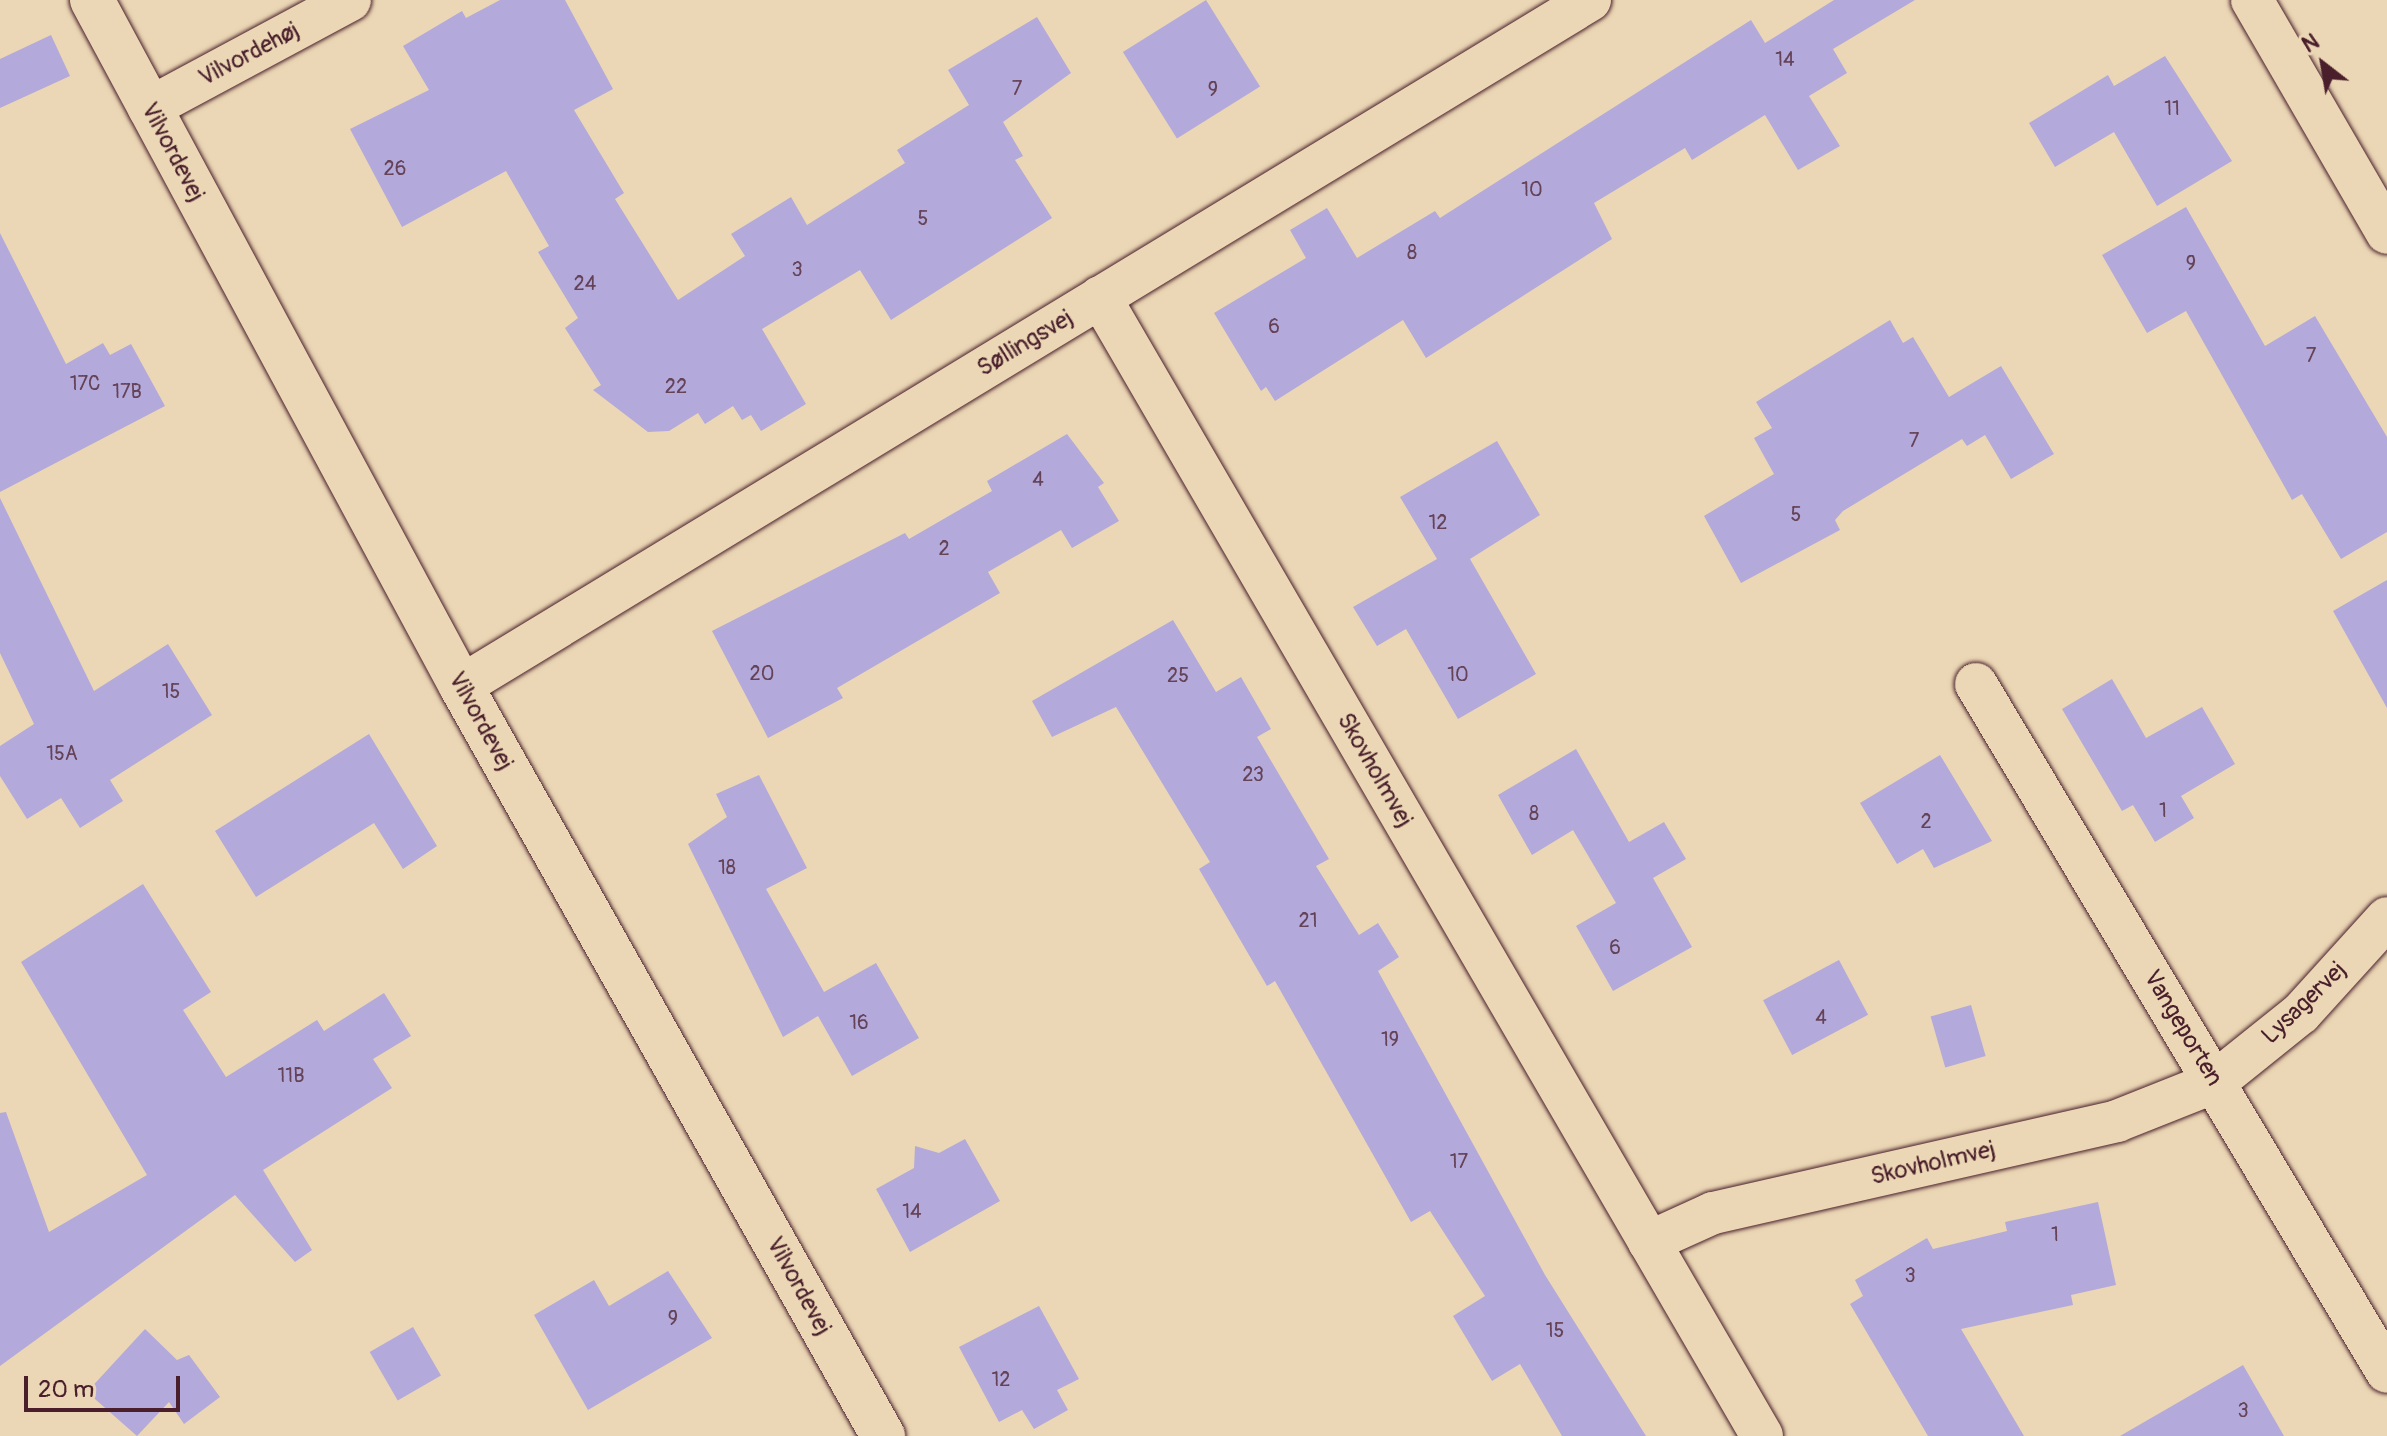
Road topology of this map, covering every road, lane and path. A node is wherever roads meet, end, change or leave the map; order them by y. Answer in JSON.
{"nodes":[{"id":1,"x":92,"y":0,"type":"edge"},
{"id":2,"x":350,"y":0,"type":"edge"},
{"id":3,"x":1590,"y":0,"type":"edge"},
{"id":4,"x":2252,"y":0,"type":"edge"},
{"id":5,"x":149,"y":108,"type":"junction"},
{"id":6,"x":2387,"y":233,"type":"edge"},
{"id":7,"x":1100,"y":297,"type":"junction"},
{"id":8,"x":1976,"y":684,"type":"dead end"},
{"id":9,"x":461,"y":686,"type":"junction"},
{"id":10,"x":2387,"y":918,"type":"edge"},
{"id":11,"x":2215,"y":1082,"type":"junction"},
{"id":12,"x":1649,"y":1242,"type":"junction"},
{"id":13,"x":2387,"y":1372,"type":"edge"},
{"id":14,"x":883,"y":1436,"type":"edge"},
{"id":15,"x":1762,"y":1436,"type":"edge"}],
"edges":[{"from":1,"to":5,"type":"street","name":"Vilvordevej"},
{"from":2,"to":5,"type":"street","name":"Vilvordehøj"},
{"from":3,"to":7,"type":"street","name":"Søllingsvej"},
{"from":4,"to":6,"type":"street"},
{"from":5,"to":9,"type":"street","name":"Vilvordevej"},
{"from":7,"to":9,"type":"street","name":"Søllingsvej"},
{"from":7,"to":12,"type":"street","name":"Skovholmvej"},
{"from":8,"to":11,"type":"street","name":"Vangeporten"},
{"from":9,"to":14,"type":"street","name":"Vilvordevej"},
{"from":10,"to":11,"type":"street","name":"Lysagervej"},
{"from":11,"to":12,"type":"street","name":"Skovholmvej"},
{"from":11,"to":13,"type":"street","name":"Vangeporten"},
{"from":12,"to":15,"type":"street","name":"Skovholmvej"}]}
